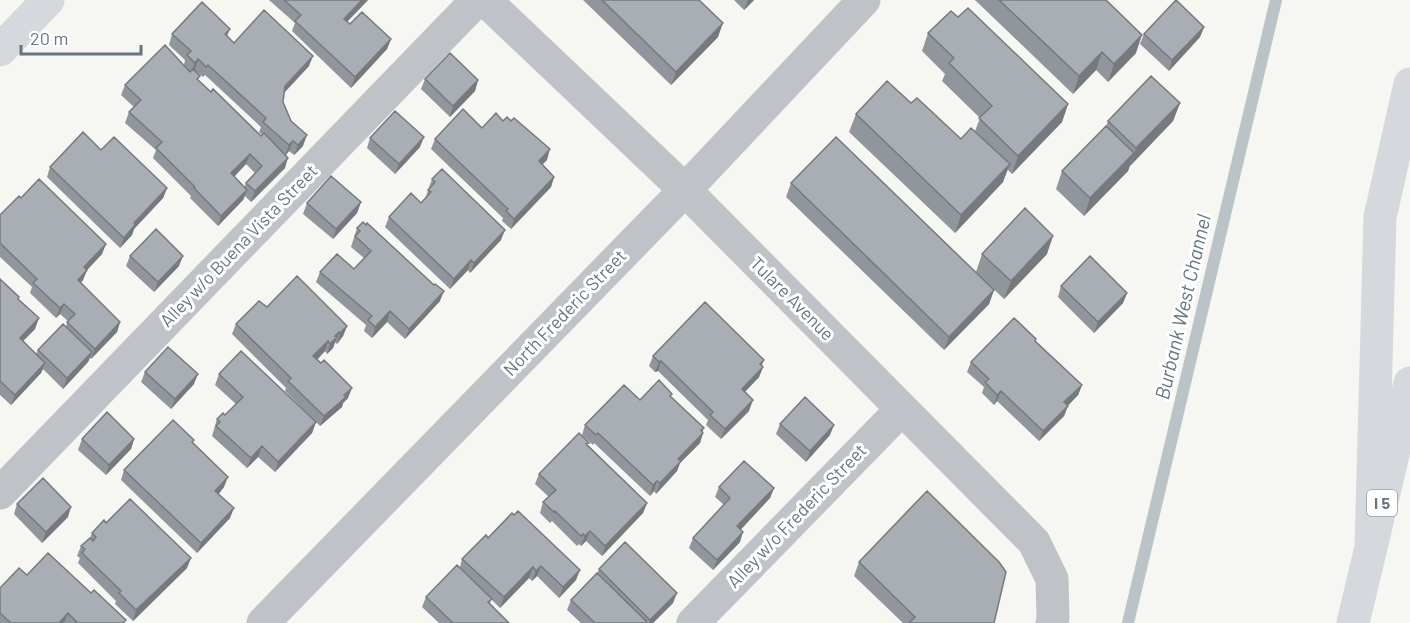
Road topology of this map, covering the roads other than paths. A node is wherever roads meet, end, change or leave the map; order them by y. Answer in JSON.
{"nodes":[{"id":1,"x":48,"y":0,"type":"edge"},
{"id":2,"x":477,"y":0,"type":"edge"},
{"id":3,"x":485,"y":0,"type":"edge"},
{"id":4,"x":864,"y":0,"type":"edge"},
{"id":5,"x":0,"y":50,"type":"edge"},
{"id":6,"x":1410,"y":84,"type":"edge"},
{"id":7,"x":685,"y":190,"type":"junction"},
{"id":8,"x":1410,"y":383,"type":"edge"},
{"id":9,"x":902,"y":409,"type":"junction"},
{"id":10,"x":0,"y":493,"type":"edge"},
{"id":11,"x":1371,"y":547,"type":"junction"},
{"id":12,"x":263,"y":623,"type":"edge"},
{"id":13,"x":693,"y":623,"type":"edge"},
{"id":14,"x":1052,"y":623,"type":"edge"},
{"id":15,"x":1353,"y":623,"type":"edge"}],
"edges":[{"from":1,"to":5,"type":"main road"},
{"from":2,"to":10,"type":"street","name":"Alley w/o Buena Vista Street"},
{"from":3,"to":7,"type":"street","name":"Tulare Avenue"},
{"from":4,"to":7,"type":"street","name":"North Frederic Street"},
{"from":6,"to":11,"type":"main road"},
{"from":7,"to":9,"type":"street","name":"Tulare Avenue"},
{"from":7,"to":12,"type":"street","name":"North Frederic Street"},
{"from":8,"to":11,"type":"main road","number":"I 5"},
{"from":9,"to":13,"type":"street","name":"Alley w/o Frederic Street"},
{"from":9,"to":14,"type":"street","name":"Tulare Avenue"},
{"from":11,"to":15,"type":"main road","number":"I 5"}]}
